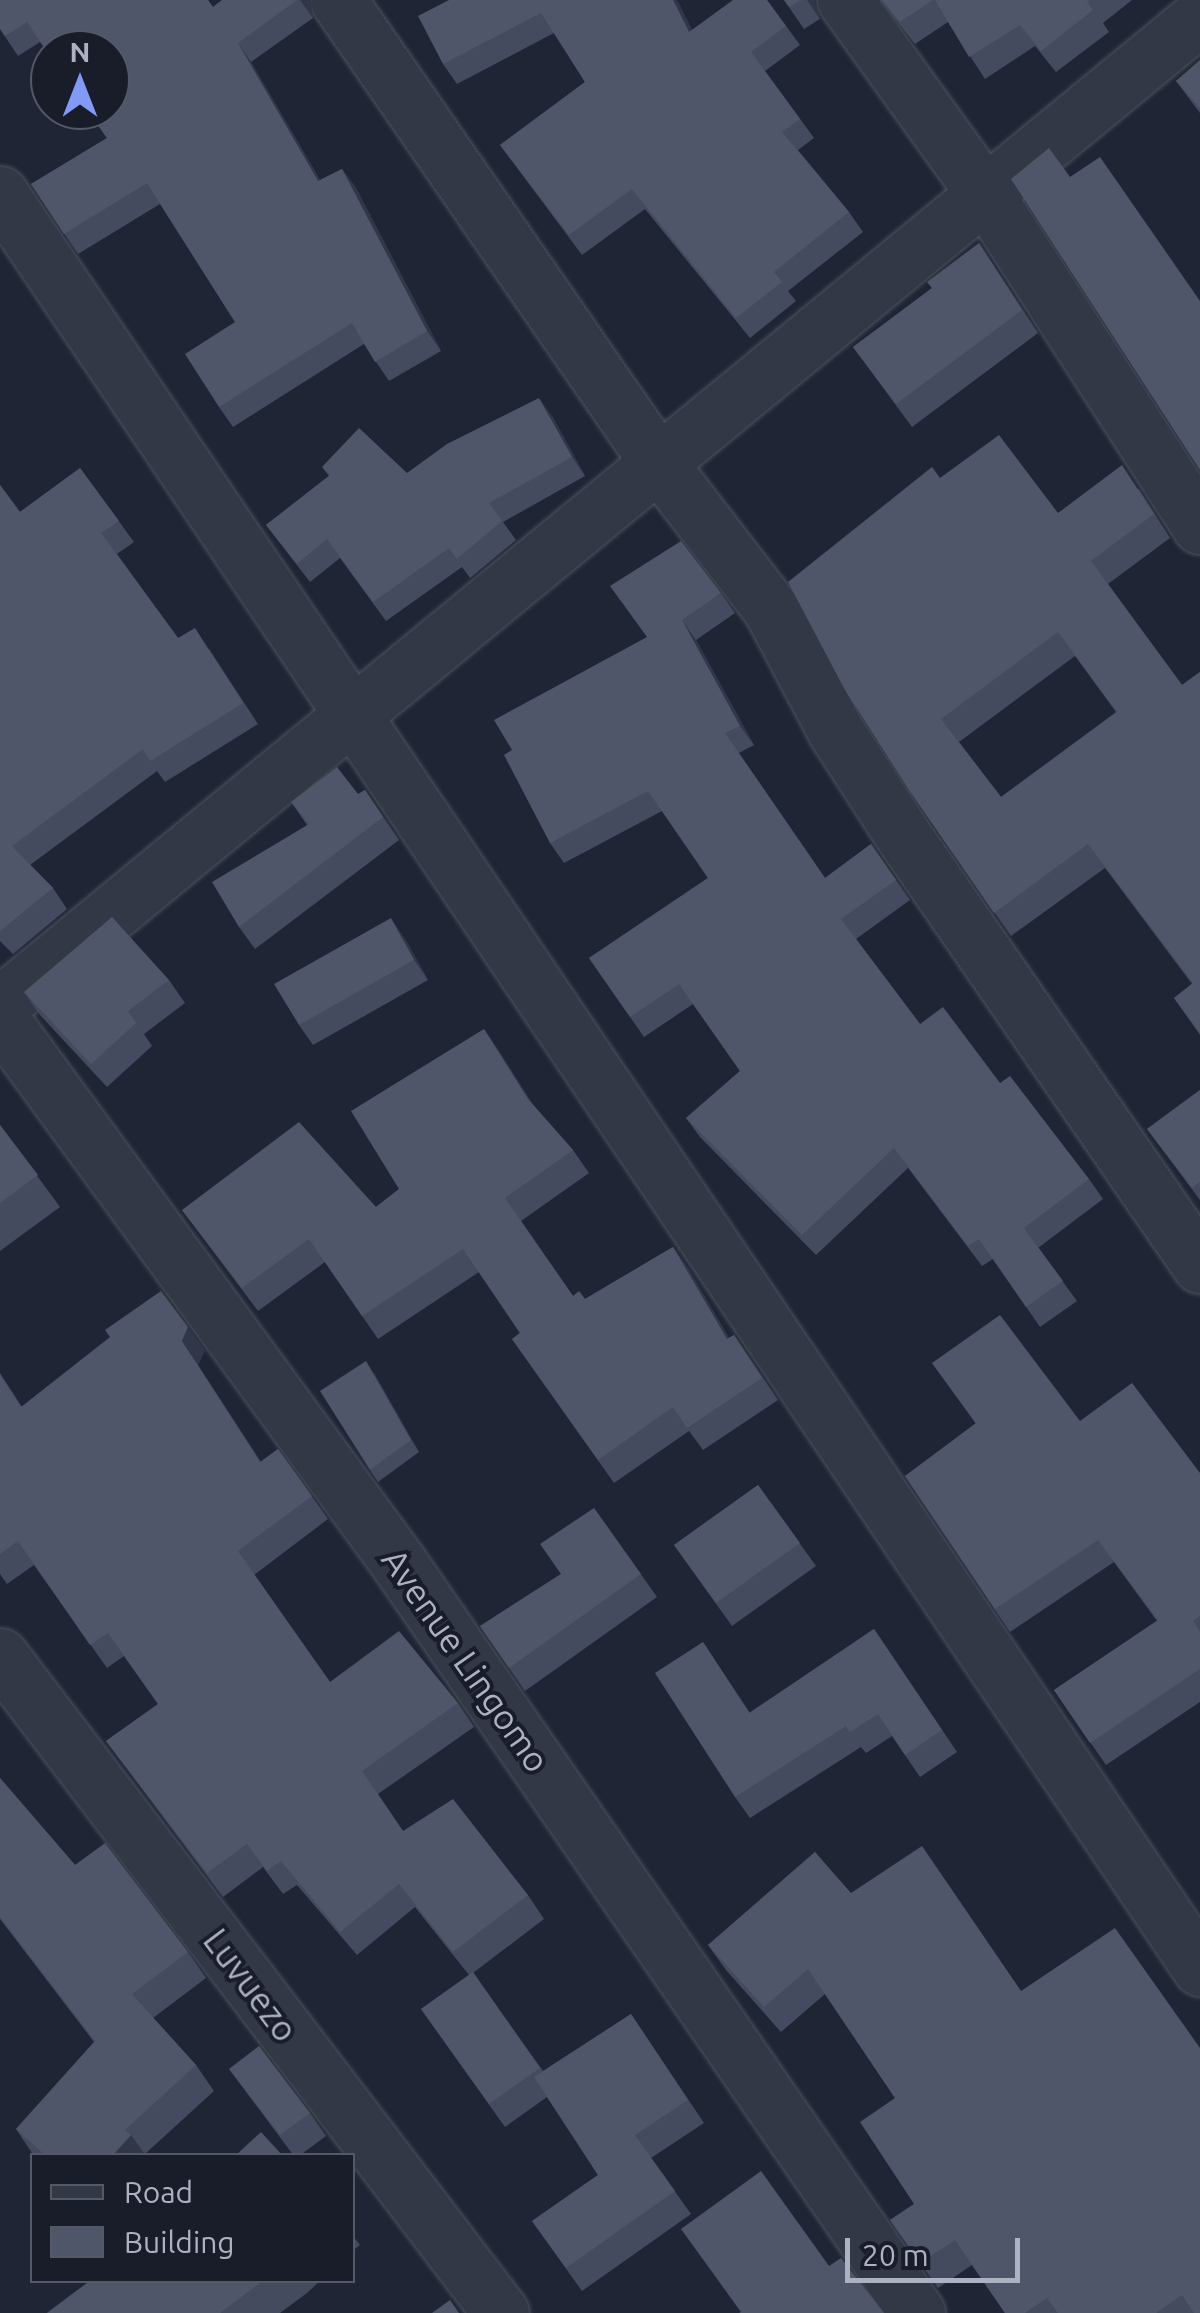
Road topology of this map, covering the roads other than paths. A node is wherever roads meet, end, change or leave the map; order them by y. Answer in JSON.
{"nodes":[{"id":1,"x":338,"y":0,"type":"edge"},
{"id":2,"x":845,"y":0,"type":"edge"},
{"id":3,"x":1200,"y":16,"type":"edge"},
{"id":4,"x":0,"y":194,"type":"edge"},
{"id":5,"x":987,"y":197,"type":"junction"},
{"id":6,"x":657,"y":460,"type":"junction"},
{"id":7,"x":1200,"y":526,"type":"edge"},
{"id":8,"x":352,"y":718,"type":"junction"},
{"id":9,"x":0,"y":1005,"type":"edge"},
{"id":10,"x":0,"y":1018,"type":"edge"},
{"id":11,"x":1200,"y":1265,"type":"edge"},
{"id":12,"x":0,"y":1656,"type":"edge"},
{"id":13,"x":1200,"y":1968,"type":"edge"},
{"id":14,"x":501,"y":2313,"type":"edge"},
{"id":15,"x":917,"y":2313,"type":"edge"}],
"edges":[{"from":1,"to":6,"type":"street"},
{"from":2,"to":5,"type":"street"},
{"from":3,"to":5,"type":"street"},
{"from":4,"to":8,"type":"street"},
{"from":5,"to":6,"type":"street"},
{"from":5,"to":7,"type":"street"},
{"from":6,"to":8,"type":"street"},
{"from":6,"to":11,"type":"street"},
{"from":8,"to":9,"type":"street"},
{"from":8,"to":13,"type":"street"},
{"from":10,"to":15,"type":"street","name":"Avenue Lingomo"},
{"from":12,"to":14,"type":"street","name":"Luvuezo"}]}
